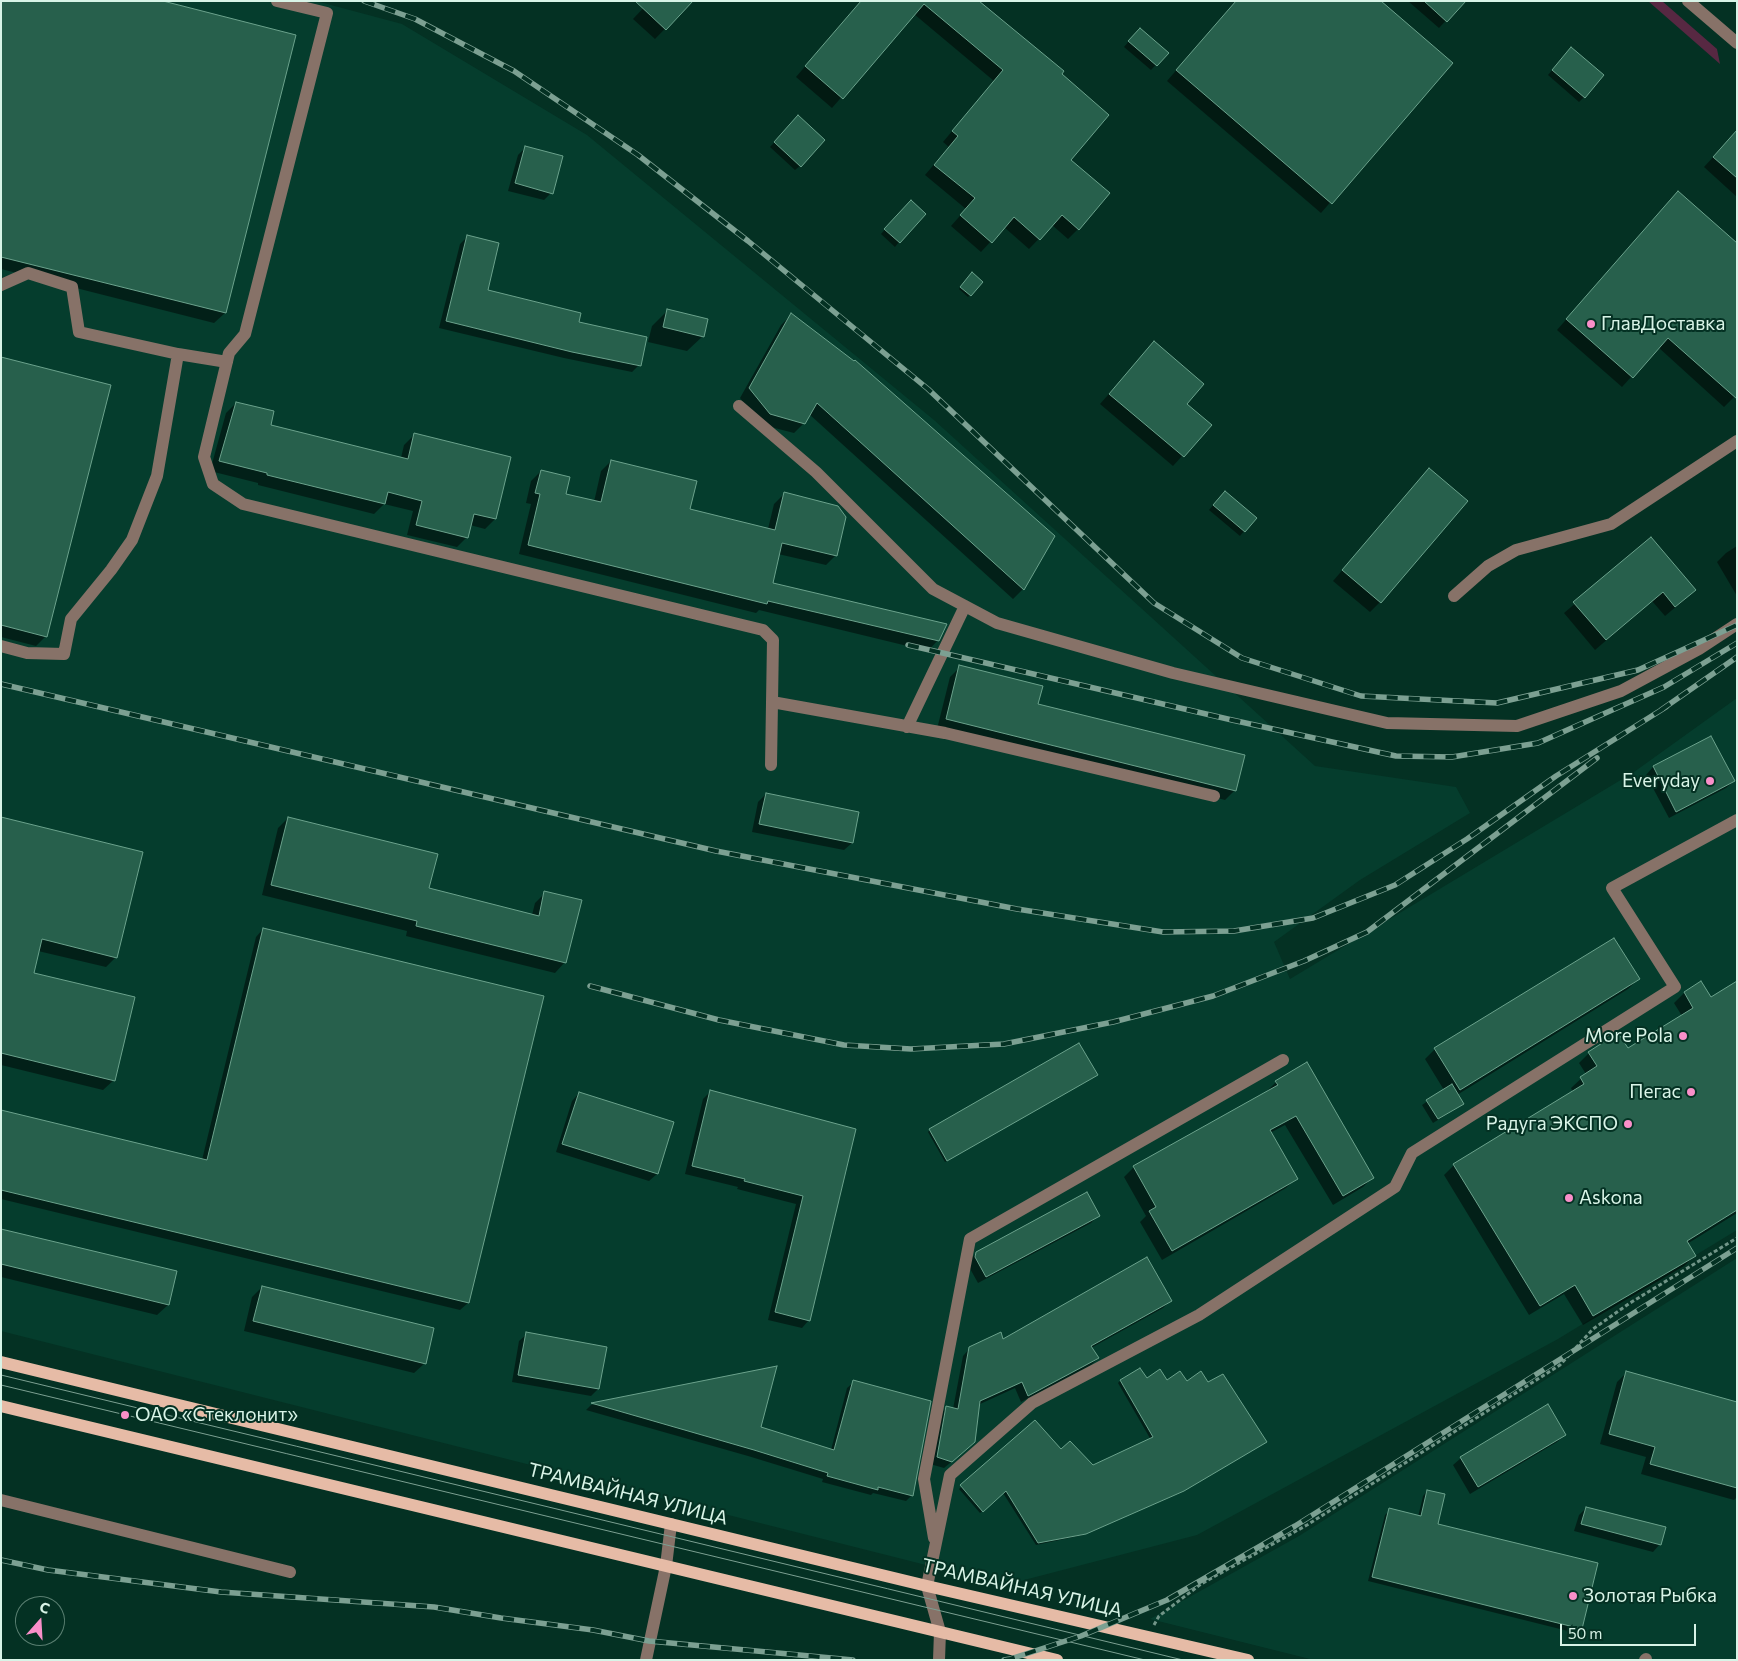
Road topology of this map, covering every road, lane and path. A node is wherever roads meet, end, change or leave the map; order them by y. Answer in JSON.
{"nodes":[{"id":1,"x":277,"y":1,"type":"edge"},
{"id":2,"x":1688,"y":1,"type":"edge"},
{"id":3,"x":1737,"y":43,"type":"edge"},
{"id":4,"x":1,"y":285,"type":"edge"},
{"id":5,"x":178,"y":354,"type":"junction"},
{"id":6,"x":227,"y":362,"type":"junction"},
{"id":7,"x":739,"y":406,"type":"dead end"},
{"id":8,"x":1737,"y":441,"type":"edge"},
{"id":9,"x":1454,"y":596,"type":"dead end"},
{"id":10,"x":965,"y":606,"type":"junction"},
{"id":11,"x":1737,"y":624,"type":"edge"},
{"id":12,"x":1,"y":646,"type":"edge"},
{"id":13,"x":772,"y":702,"type":"junction"},
{"id":14,"x":907,"y":727,"type":"junction"},
{"id":15,"x":771,"y":765,"type":"dead end"},
{"id":16,"x":1214,"y":796,"type":"dead end"},
{"id":17,"x":1737,"y":820,"type":"edge"},
{"id":18,"x":1283,"y":1060,"type":"dead end"},
{"id":19,"x":1737,"y":1238,"type":"edge"},
{"id":20,"x":1,"y":1362,"type":"edge"},
{"id":21,"x":1,"y":1406,"type":"edge"},
{"id":22,"x":1,"y":1500,"type":"edge"},
{"id":23,"x":671,"y":1524,"type":"junction"},
{"id":24,"x":936,"y":1545,"type":"junction"},
{"id":25,"x":666,"y":1566,"type":"junction"},
{"id":26,"x":290,"y":1572,"type":"dead end"},
{"id":27,"x":927,"y":1586,"type":"junction"},
{"id":28,"x":940,"y":1632,"type":"junction"},
{"id":29,"x":1148,"y":1637,"type":"junction"},
{"id":30,"x":646,"y":1660,"type":"edge"},
{"id":31,"x":939,"y":1660,"type":"edge"},
{"id":32,"x":1057,"y":1660,"type":"edge"},
{"id":33,"x":1248,"y":1660,"type":"edge"}],
"edges":[{"from":1,"to":6,"type":"street"},
{"from":2,"to":3,"type":"street"},
{"from":4,"to":5,"type":"street"},
{"from":5,"to":6,"type":"street"},
{"from":5,"to":12,"type":"street"},
{"from":6,"to":13,"type":"street"},
{"from":7,"to":10,"type":"street"},
{"from":8,"to":9,"type":"street"},
{"from":10,"to":11,"type":"street"},
{"from":10,"to":14,"type":"street"},
{"from":13,"to":14,"type":"street"},
{"from":13,"to":15,"type":"street"},
{"from":14,"to":16,"type":"street"},
{"from":17,"to":24,"type":"street"},
{"from":18,"to":24,"type":"street"},
{"from":19,"to":29,"type":"path"},
{"from":20,"to":23,"type":"main road","name":"ТРАМВАЙНАЯ УЛИЦА"},
{"from":21,"to":25,"type":"main road"},
{"from":22,"to":26,"type":"street"},
{"from":23,"to":25,"type":"street"},
{"from":23,"to":27,"type":"main road","name":"ТРАМВАЙНАЯ УЛИЦА"},
{"from":24,"to":27,"type":"street"},
{"from":25,"to":28,"type":"main road"},
{"from":25,"to":30,"type":"street"},
{"from":27,"to":28,"type":"street"},
{"from":27,"to":29,"type":"main road","name":"ТРАМВАЙНАЯ УЛИЦА"},
{"from":28,"to":31,"type":"street"},
{"from":28,"to":32,"type":"main road"},
{"from":29,"to":33,"type":"main road","name":"ТРАМВАЙНАЯ УЛИЦА"}]}
